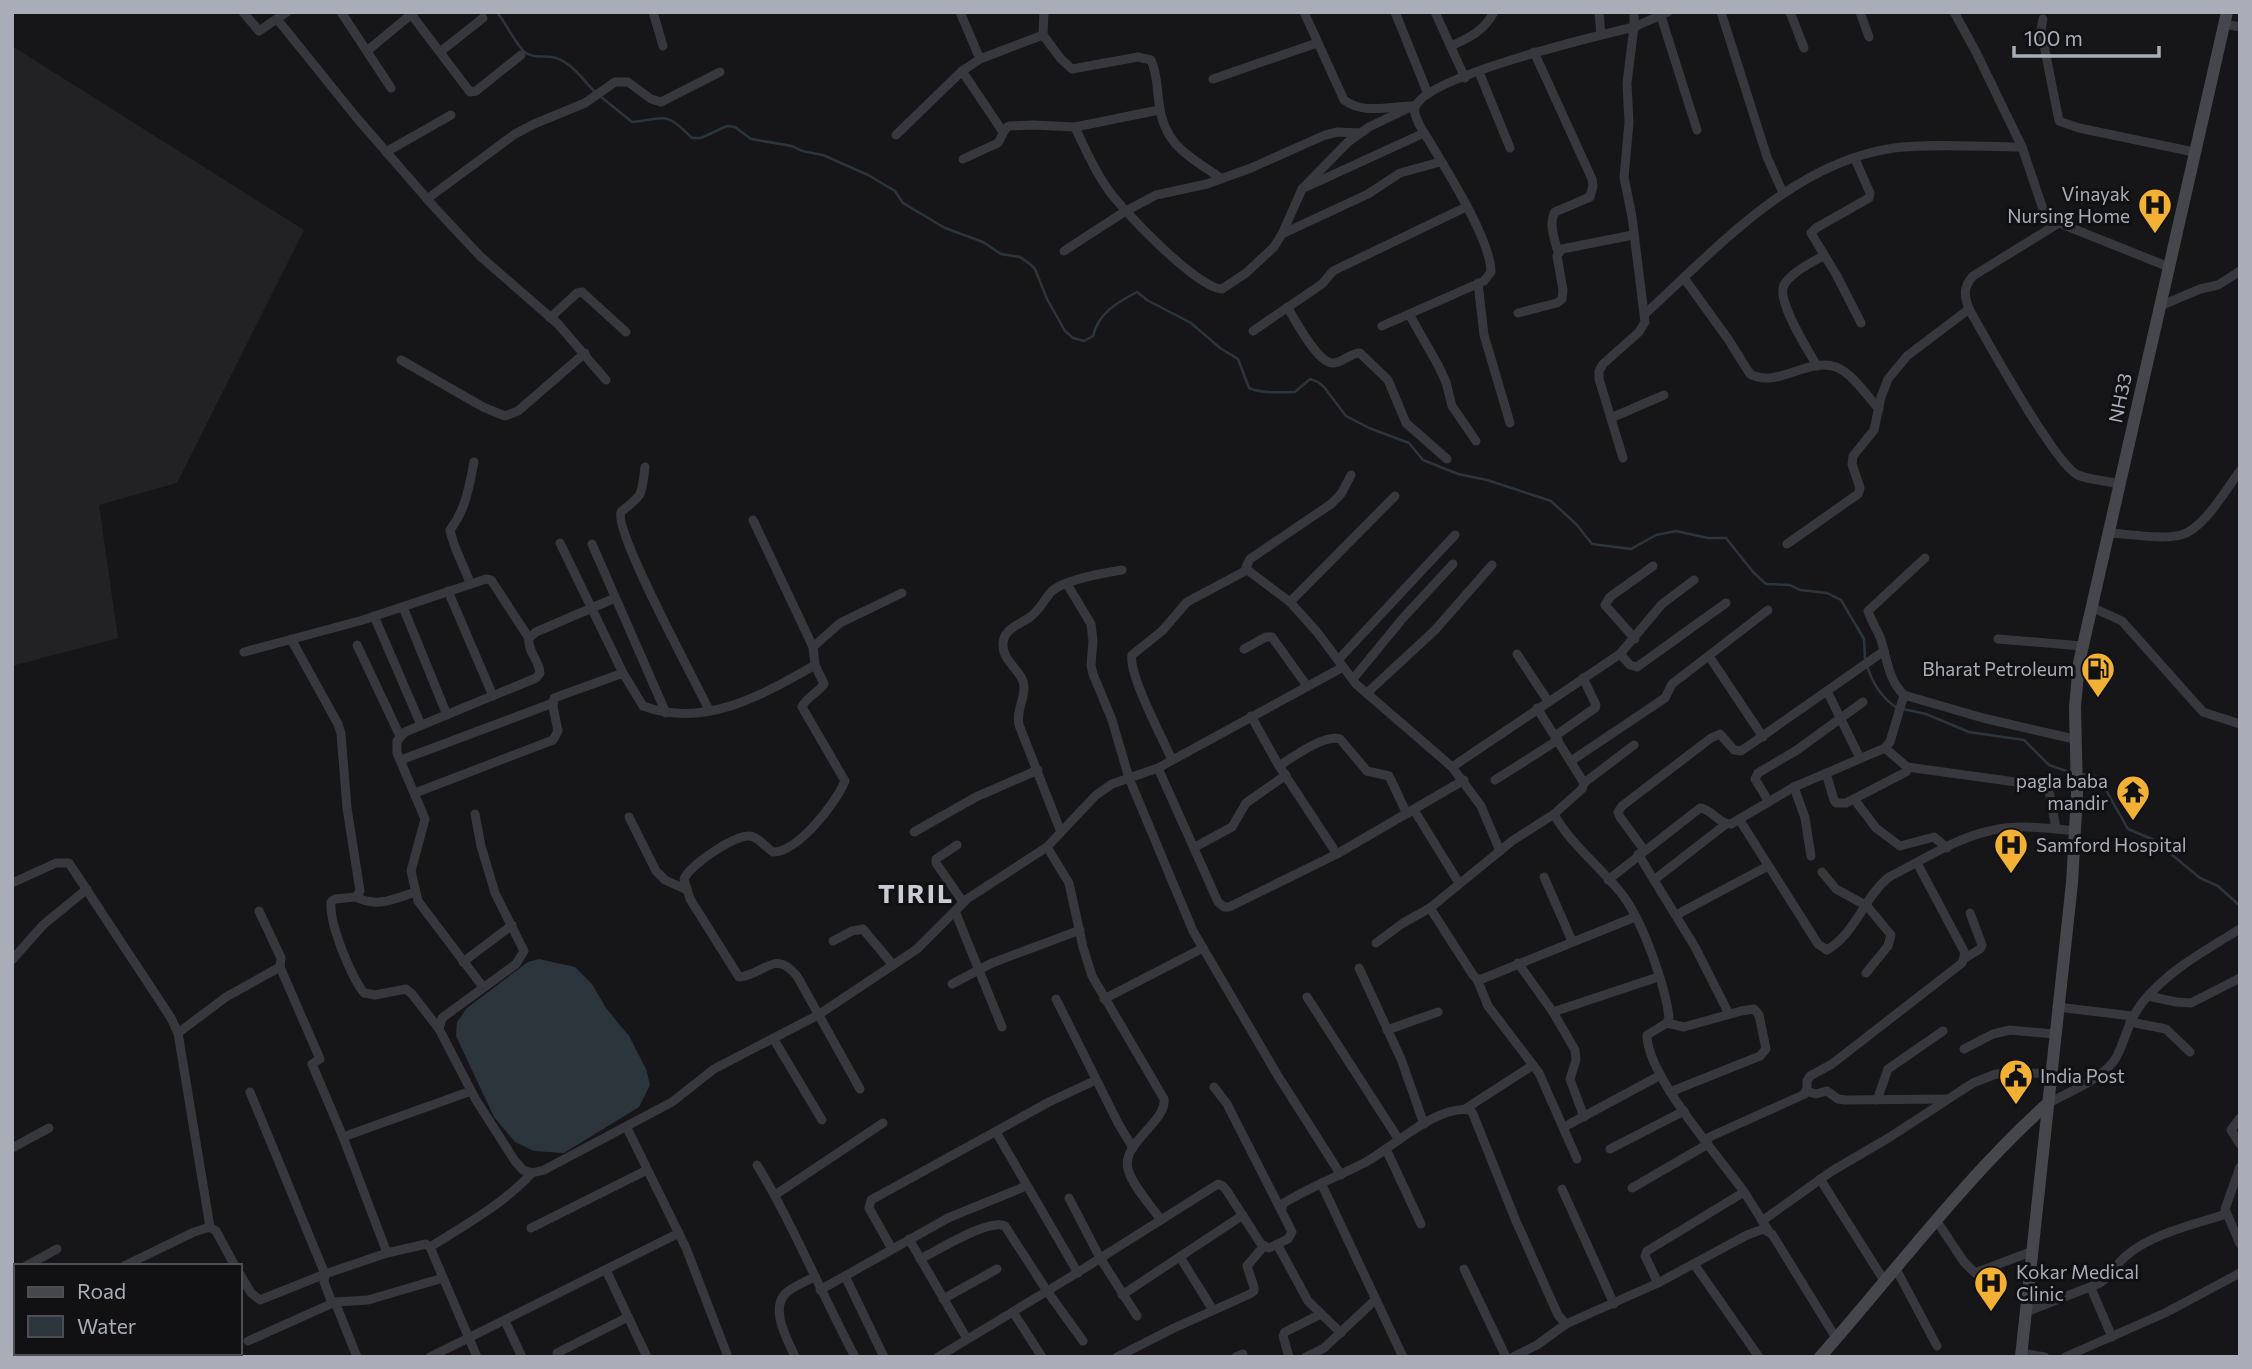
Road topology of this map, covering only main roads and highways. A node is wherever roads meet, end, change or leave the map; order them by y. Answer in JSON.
{"nodes":[{"id":1,"x":2226,"y":18,"type":"edge"},
{"id":2,"x":2047,"y":1104,"type":"junction"},
{"id":3,"x":2021,"y":1355,"type":"edge"},
{"id":4,"x":1820,"y":1357,"type":"edge"}],
"edges":[{"from":1,"to":2,"type":"main road","name":"NH33"},
{"from":2,"to":3,"type":"main road","name":"NH33"},
{"from":2,"to":4,"type":"main road"}]}
